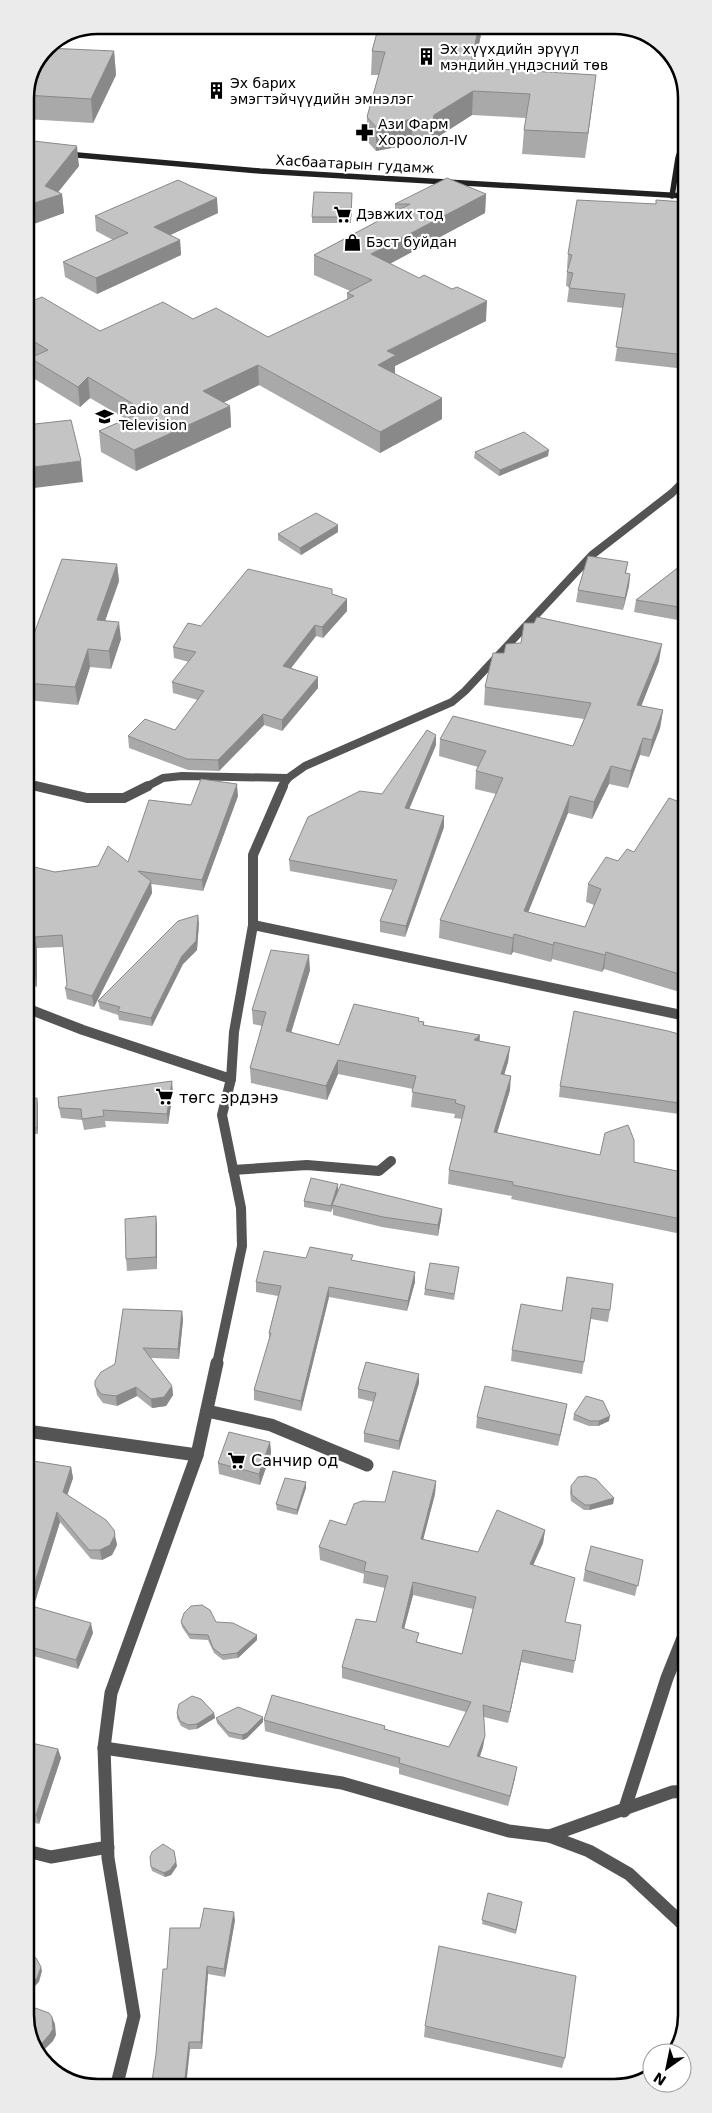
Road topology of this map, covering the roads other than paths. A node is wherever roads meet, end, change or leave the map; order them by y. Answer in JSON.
{"nodes":[{"id":1,"x":54,"y":152,"type":"edge"},
{"id":2,"x":678,"y":158,"type":"edge"},
{"id":3,"x":672,"y":196,"type":"junction"},
{"id":4,"x":678,"y":196,"type":"edge"},
{"id":5,"x":678,"y":487,"type":"edge"},
{"id":6,"x":288,"y":778,"type":"junction"},
{"id":7,"x":34,"y":785,"type":"edge"},
{"id":8,"x":253,"y":925,"type":"junction"},
{"id":9,"x":34,"y":1011,"type":"edge"},
{"id":10,"x":678,"y":1014,"type":"edge"},
{"id":11,"x":231,"y":1079,"type":"junction"},
{"id":12,"x":391,"y":1162,"type":"dead end"},
{"id":13,"x":233,"y":1170,"type":"junction"},
{"id":14,"x":207,"y":1411,"type":"junction"},
{"id":15,"x":34,"y":1431,"type":"edge"},
{"id":16,"x":197,"y":1455,"type":"junction"},
{"id":17,"x":367,"y":1465,"type":"dead end"},
{"id":18,"x":678,"y":1649,"type":"edge"},
{"id":19,"x":104,"y":1748,"type":"junction"},
{"id":20,"x":678,"y":1792,"type":"edge"},
{"id":21,"x":624,"y":1811,"type":"junction"},
{"id":22,"x":549,"y":1836,"type":"junction"},
{"id":23,"x":108,"y":1847,"type":"junction"},
{"id":24,"x":34,"y":1853,"type":"edge"},
{"id":25,"x":678,"y":1920,"type":"edge"},
{"id":26,"x":118,"y":2079,"type":"edge"}],
"edges":[{"from":1,"to":3,"type":"street","name":"Хасбаатарын гудамж"},
{"from":2,"to":3,"type":"street"},
{"from":3,"to":4,"type":"street","name":"Хасбаатарын гудамж"},
{"from":5,"to":6,"type":"street"},
{"from":6,"to":7,"type":"street"},
{"from":6,"to":8,"type":"street"},
{"from":8,"to":10,"type":"street"},
{"from":8,"to":11,"type":"street"},
{"from":9,"to":11,"type":"street"},
{"from":11,"to":13,"type":"street"},
{"from":12,"to":13,"type":"street"},
{"from":13,"to":14,"type":"street"},
{"from":14,"to":16,"type":"street"},
{"from":14,"to":17,"type":"street"},
{"from":15,"to":16,"type":"street"},
{"from":16,"to":19,"type":"street"},
{"from":18,"to":21,"type":"street"},
{"from":19,"to":22,"type":"street"},
{"from":19,"to":23,"type":"street"},
{"from":20,"to":21,"type":"street"},
{"from":21,"to":22,"type":"street"},
{"from":22,"to":25,"type":"street"},
{"from":23,"to":24,"type":"street"},
{"from":23,"to":26,"type":"street"}]}
